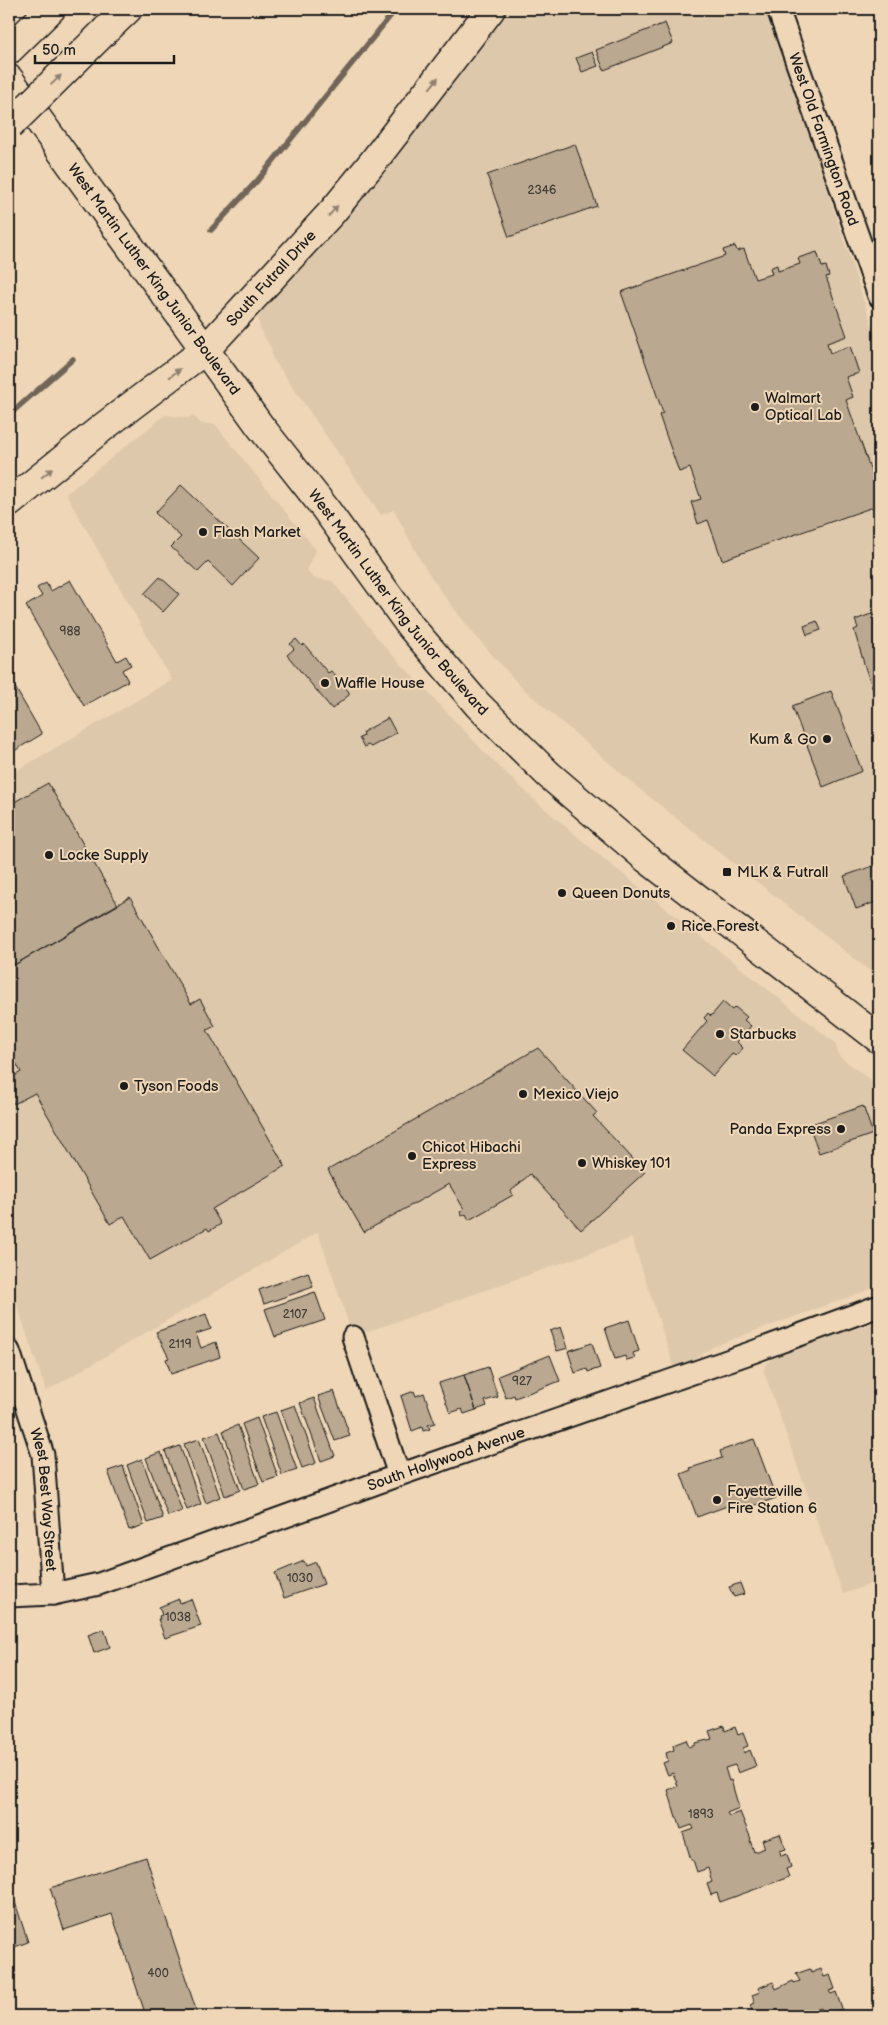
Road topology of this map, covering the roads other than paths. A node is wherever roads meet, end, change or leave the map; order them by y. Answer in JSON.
{"nodes":[{"id":1,"x":51,"y":9,"type":"edge"},
{"id":2,"x":128,"y":9,"type":"edge"},
{"id":3,"x":491,"y":9,"type":"edge"},
{"id":4,"x":778,"y":9,"type":"edge"},
{"id":5,"x":9,"y":50,"type":"edge"},
{"id":6,"x":9,"y":79,"type":"edge"},
{"id":7,"x":9,"y":126,"type":"edge"},
{"id":8,"x":879,"y":296,"type":"edge"},
{"id":9,"x":205,"y":350,"type":"junction"},
{"id":10,"x":9,"y":503,"type":"edge"},
{"id":11,"x":879,"y":1039,"type":"edge"},
{"id":12,"x":879,"y":1306,"type":"edge"},
{"id":13,"x":353,"y":1337,"type":"dead end"},
{"id":14,"x":9,"y":1351,"type":"edge"},
{"id":15,"x":398,"y":1475,"type":"junction"},
{"id":16,"x":53,"y":1594,"type":"junction"},
{"id":17,"x":9,"y":1596,"type":"edge"}],
"edges":[{"from":1,"to":5,"type":"main road"},
{"from":7,"to":2,"type":"main road","one_way":true,"bridge":true},
{"from":9,"to":3,"type":"main road","name":"South Futrall Drive","one_way":true},
{"from":4,"to":8,"type":"street","name":"West Old Farmington Road"},
{"from":6,"to":9,"type":"main road","name":"West Martin Luther King Junior Boulevard"},
{"from":10,"to":9,"type":"main road","name":"South Futrall Drive","one_way":true},
{"from":9,"to":11,"type":"main road","name":"West Martin Luther King Junior Boulevard"},
{"from":12,"to":15,"type":"street","name":"South Hollywood Avenue"},
{"from":13,"to":15,"type":"street"},
{"from":14,"to":16,"type":"street","name":"West Best Way Street"},
{"from":15,"to":16,"type":"street","name":"South Hollywood Avenue"},
{"from":16,"to":17,"type":"street","name":"South Hollywood Avenue"}]}
